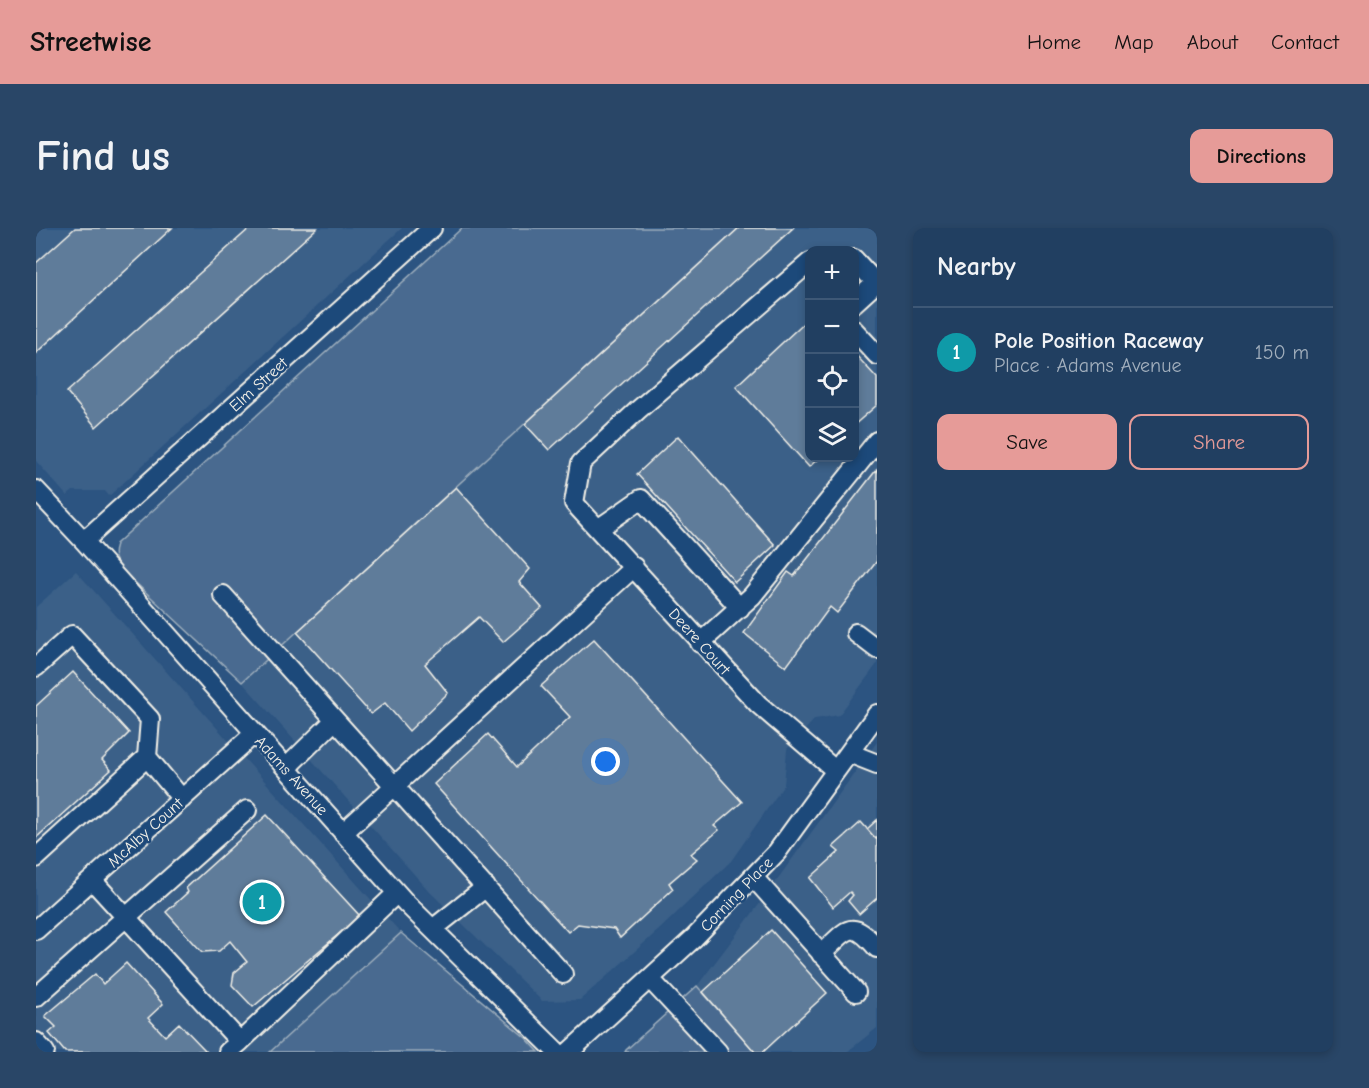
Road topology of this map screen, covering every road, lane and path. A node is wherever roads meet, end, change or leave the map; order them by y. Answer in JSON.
{"nodes":[{"id":1,"x":432,"y":228,"type":"edge"},
{"id":2,"x":859,"y":264,"type":"edge"},
{"id":3,"x":805,"y":266,"type":"edge"},
{"id":4,"x":877,"y":284,"type":"edge"},
{"id":5,"x":858,"y":300,"type":"edge"},
{"id":6,"x":859,"y":335,"type":"edge"},
{"id":7,"x":877,"y":355,"type":"edge"},
{"id":8,"x":877,"y":441,"type":"edge"},
{"id":9,"x":36,"y":490,"type":"edge"},
{"id":10,"x":598,"y":529,"type":"junction"},
{"id":11,"x":84,"y":541,"type":"junction"},
{"id":12,"x":634,"y":567,"type":"junction"},
{"id":13,"x":223,"y":595,"type":"dead end"},
{"id":14,"x":740,"y":608,"type":"junction"},
{"id":15,"x":856,"y":633,"type":"dead end"},
{"id":16,"x":700,"y":643,"type":"junction"},
{"id":17,"x":877,"y":649,"type":"edge"},
{"id":18,"x":36,"y":667,"type":"edge"},
{"id":19,"x":877,"y":714,"type":"edge"},
{"id":20,"x":335,"y":720,"type":"junction"},
{"id":21,"x":255,"y":734,"type":"junction"},
{"id":22,"x":849,"y":753,"type":"junction"},
{"id":23,"x":147,"y":757,"type":"junction"},
{"id":24,"x":877,"y":764,"type":"edge"},
{"id":25,"x":286,"y":768,"type":"junction"},
{"id":26,"x":835,"y":770,"type":"junction"},
{"id":27,"x":396,"y":786,"type":"junction"},
{"id":28,"x":182,"y":799,"type":"junction"},
{"id":29,"x":247,"y":810,"type":"dead end"},
{"id":30,"x":343,"y":833,"type":"junction"},
{"id":31,"x":36,"y":858,"type":"edge"},
{"id":32,"x":753,"y":877,"type":"junction"},
{"id":33,"x":92,"y":880,"type":"junction"},
{"id":34,"x":486,"y":888,"type":"junction"},
{"id":35,"x":397,"y":893,"type":"junction"},
{"id":36,"x":126,"y":916,"type":"junction"},
{"id":37,"x":434,"y":928,"type":"junction"},
{"id":38,"x":36,"y":930,"type":"edge"},
{"id":39,"x":877,"y":948,"type":"edge"},
{"id":40,"x":821,"y":954,"type":"junction"},
{"id":41,"x":563,"y":974,"type":"dead end"},
{"id":42,"x":650,"y":979,"type":"junction"},
{"id":43,"x":856,"y":992,"type":"dead end"},
{"id":44,"x":36,"y":997,"type":"edge"},
{"id":45,"x":36,"y":1042,"type":"edge"},
{"id":46,"x":234,"y":1047,"type":"edge"},
{"id":47,"x":45,"y":1052,"type":"edge"},
{"id":48,"x":557,"y":1052,"type":"edge"},
{"id":49,"x":569,"y":1052,"type":"edge"},
{"id":50,"x":718,"y":1052,"type":"edge"}],
"edges":[{"from":1,"to":11,"type":"street","name":"Elm Street"},
{"from":2,"to":4,"type":"street"},
{"from":3,"to":10,"type":"street","name":"Deere Court"},
{"from":4,"to":5,"type":"street"},
{"from":6,"to":7,"type":"street"},
{"from":8,"to":14,"type":"street"},
{"from":9,"to":11,"type":"street","name":"Adams Avenue"},
{"from":10,"to":12,"type":"street","name":"Deere Court"},
{"from":10,"to":14,"type":"street"},
{"from":11,"to":21,"type":"street","name":"Adams Avenue"},
{"from":12,"to":16,"type":"street","name":"Deere Court"},
{"from":12,"to":27,"type":"street"},
{"from":13,"to":20,"type":"street"},
{"from":14,"to":16,"type":"street"},
{"from":15,"to":17,"type":"street"},
{"from":16,"to":26,"type":"street","name":"Deere Court"},
{"from":18,"to":23,"type":"street"},
{"from":19,"to":22,"type":"street","name":"Corning Place"},
{"from":20,"to":25,"type":"street"},
{"from":20,"to":27,"type":"street"},
{"from":21,"to":25,"type":"street","name":"Adams Avenue"},
{"from":21,"to":28,"type":"street","name":"McAlby Count"},
{"from":22,"to":24,"type":"street"},
{"from":22,"to":26,"type":"street","name":"Corning Place"},
{"from":23,"to":28,"type":"street"},
{"from":23,"to":31,"type":"street"},
{"from":25,"to":30,"type":"street","name":"Adams Avenue"},
{"from":26,"to":32,"type":"street","name":"Corning Place"},
{"from":27,"to":30,"type":"street"},
{"from":27,"to":34,"type":"street"},
{"from":28,"to":33,"type":"street","name":"McAlby Count"},
{"from":29,"to":36,"type":"street"},
{"from":30,"to":35,"type":"street","name":"Adams Avenue"},
{"from":32,"to":40,"type":"street"},
{"from":32,"to":42,"type":"street","name":"Corning Place"},
{"from":33,"to":36,"type":"street"},
{"from":33,"to":38,"type":"street","name":"McAlby Count"},
{"from":34,"to":37,"type":"street"},
{"from":34,"to":41,"type":"street"},
{"from":35,"to":37,"type":"street","name":"Adams Avenue"},
{"from":35,"to":46,"type":"street"},
{"from":36,"to":44,"type":"street"},
{"from":36,"to":46,"type":"street"},
{"from":37,"to":48,"type":"street","name":"Adams Avenue"},
{"from":39,"to":40,"type":"street"},
{"from":40,"to":43,"type":"street"},
{"from":42,"to":49,"type":"street","name":"Corning Place"},
{"from":42,"to":50,"type":"street"},
{"from":45,"to":47,"type":"street"}]}
